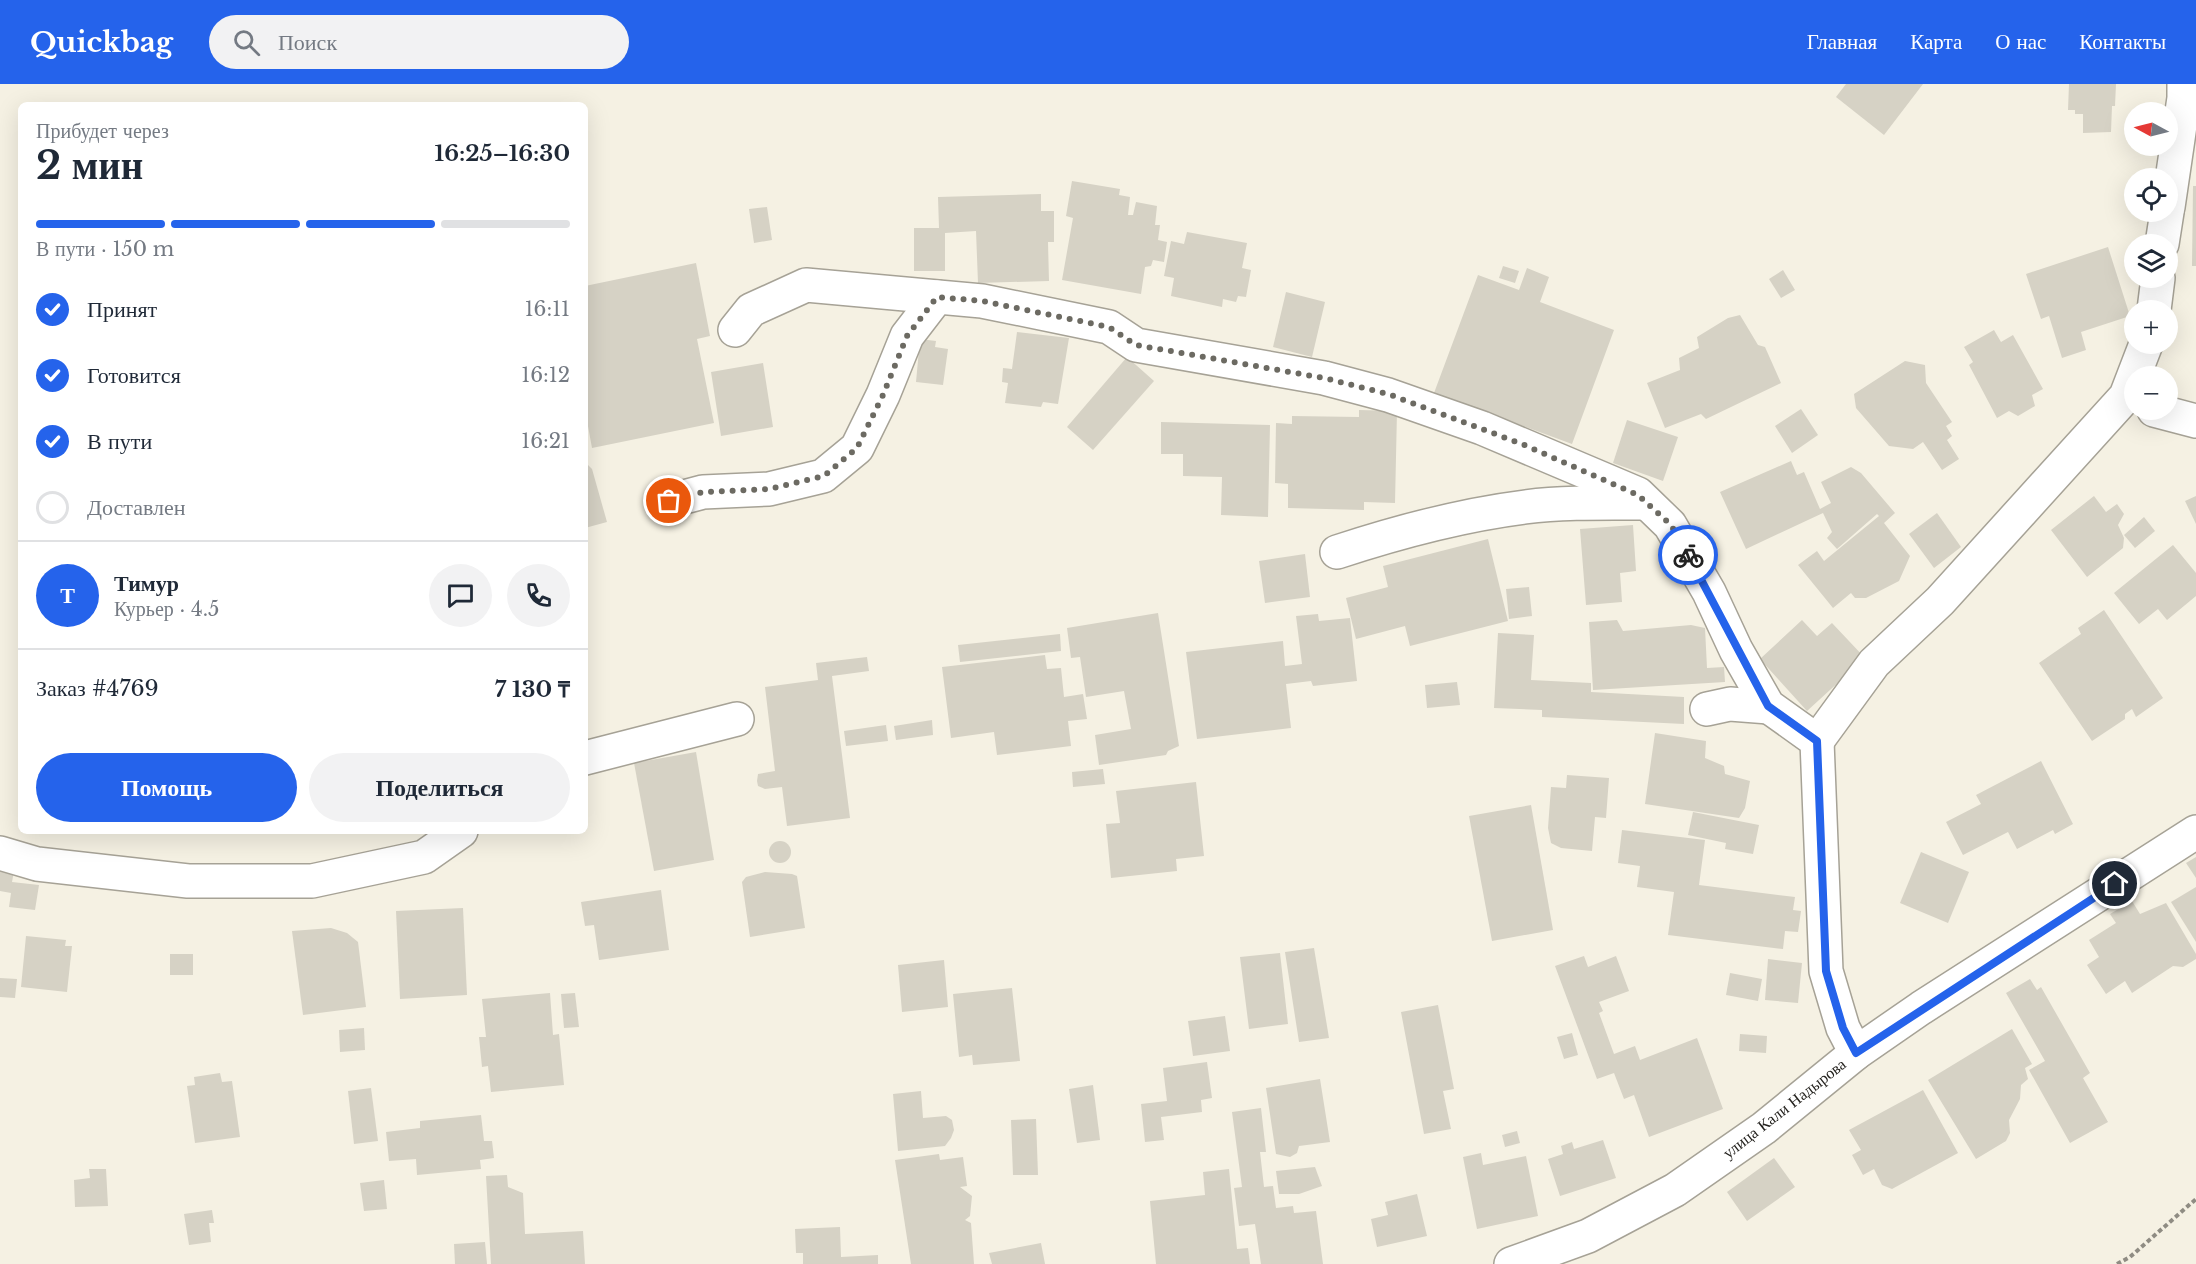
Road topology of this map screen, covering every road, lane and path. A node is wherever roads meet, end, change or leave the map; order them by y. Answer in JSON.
{"nodes":[{"id":1,"x":2184,"y":84,"type":"edge"},
{"id":2,"x":2173,"y":168,"type":"edge"},
{"id":3,"x":937,"y":297,"type":"junction"},
{"id":4,"x":735,"y":330,"type":"dead end"},
{"id":5,"x":2124,"y":416,"type":"edge"},
{"id":6,"x":2178,"y":416,"type":"edge"},
{"id":7,"x":2196,"y":422,"type":"edge"},
{"id":8,"x":669,"y":501,"type":"dead end"},
{"id":9,"x":1647,"y":502,"type":"junction"},
{"id":10,"x":1337,"y":552,"type":"dead end"},
{"id":11,"x":1769,"y":707,"type":"junction"},
{"id":12,"x":1707,"y":709,"type":"dead end"},
{"id":13,"x":737,"y":719,"type":"dead end"},
{"id":14,"x":1817,"y":741,"type":"junction"},
{"id":15,"x":588,"y":757,"type":"edge"},
{"id":16,"x":2196,"y":832,"type":"edge"},
{"id":17,"x":457,"y":834,"type":"edge"},
{"id":18,"x":0,"y":853,"type":"edge"},
{"id":19,"x":1856,"y":1053,"type":"junction"},
{"id":20,"x":2196,"y":1199,"type":"edge"},
{"id":21,"x":1511,"y":1264,"type":"edge"},
{"id":22,"x":2117,"y":1264,"type":"edge"}],
"edges":[{"from":1,"to":2,"type":"street"},
{"from":3,"to":4,"type":"street"},
{"from":3,"to":8,"type":"street"},
{"from":3,"to":9,"type":"street"},
{"from":5,"to":14,"type":"street"},
{"from":6,"to":7,"type":"street"},
{"from":9,"to":10,"type":"street"},
{"from":9,"to":11,"type":"street"},
{"from":11,"to":12,"type":"street"},
{"from":11,"to":14,"type":"street"},
{"from":13,"to":15,"type":"street"},
{"from":14,"to":19,"type":"street"},
{"from":16,"to":19,"type":"street","name":"улица Кали Надырова"},
{"from":17,"to":18,"type":"street"},
{"from":19,"to":21,"type":"street","name":"улица Кали Надырова"},
{"from":20,"to":22,"type":"path"}]}
